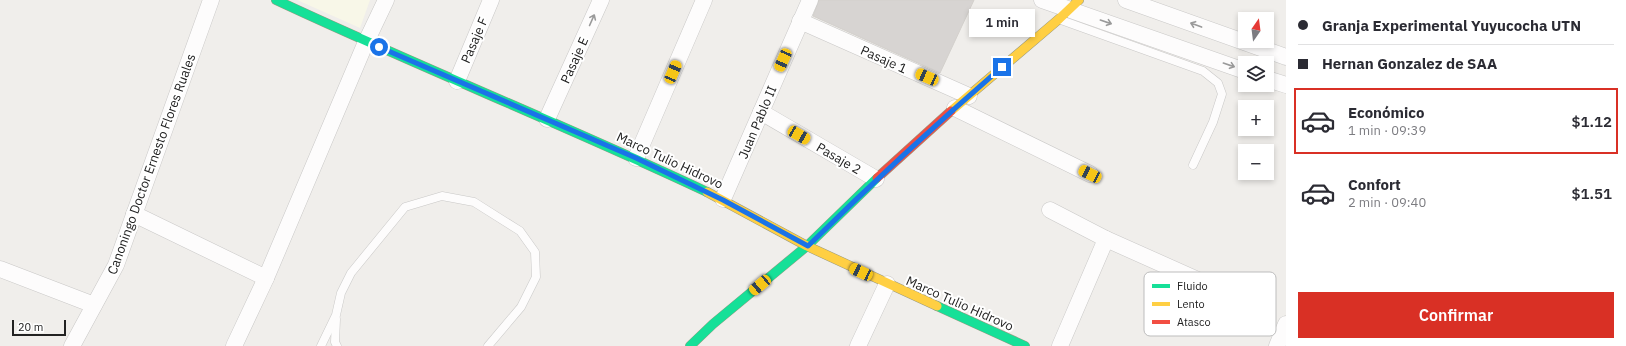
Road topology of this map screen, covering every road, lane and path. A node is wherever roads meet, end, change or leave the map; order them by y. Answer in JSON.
{"nodes":[{"id":1,"x":211,"y":0,"type":"edge"},
{"id":2,"x":276,"y":0,"type":"edge"},
{"id":3,"x":386,"y":0,"type":"edge"},
{"id":4,"x":491,"y":0,"type":"edge"},
{"id":5,"x":601,"y":0,"type":"edge"},
{"id":6,"x":704,"y":0,"type":"edge"},
{"id":7,"x":810,"y":0,"type":"edge"},
{"id":8,"x":1042,"y":0,"type":"edge"},
{"id":9,"x":1126,"y":0,"type":"edge"},
{"id":10,"x":1069,"y":9,"type":"edge"},
{"id":11,"x":800,"y":21,"type":"junction"},
{"id":12,"x":366,"y":42,"type":"junction"},
{"id":13,"x":1286,"y":57,"type":"edge"},
{"id":14,"x":1238,"y":69,"type":"edge"},
{"id":15,"x":457,"y":81,"type":"junction"},
{"id":16,"x":1274,"y":81,"type":"edge"},
{"id":17,"x":1286,"y":85,"type":"edge"},
{"id":18,"x":969,"y":96,"type":"junction"},
{"id":19,"x":955,"y":108,"type":"junction"},
{"id":20,"x":760,"y":112,"type":"junction"},
{"id":21,"x":547,"y":119,"type":"junction"},
{"id":22,"x":636,"y":158,"type":"junction"},
{"id":23,"x":1193,"y":165,"type":"dead end"},
{"id":24,"x":1090,"y":174,"type":"dead end"},
{"id":25,"x":876,"y":179,"type":"junction"},
{"id":26,"x":723,"y":200,"type":"junction"},
{"id":27,"x":1050,"y":210,"type":"dead end"},
{"id":28,"x":134,"y":214,"type":"junction"},
{"id":29,"x":1106,"y":239,"type":"junction"},
{"id":30,"x":808,"y":246,"type":"junction"},
{"id":31,"x":0,"y":269,"type":"edge"},
{"id":32,"x":1180,"y":272,"type":"edge"},
{"id":33,"x":266,"y":278,"type":"junction"},
{"id":34,"x":887,"y":284,"type":"junction"},
{"id":35,"x":94,"y":305,"type":"junction"},
{"id":36,"x":336,"y":315,"type":"junction"},
{"id":37,"x":1286,"y":324,"type":"edge"},
{"id":38,"x":72,"y":346,"type":"edge"},
{"id":39,"x":234,"y":346,"type":"edge"},
{"id":40,"x":321,"y":346,"type":"edge"},
{"id":41,"x":337,"y":346,"type":"edge"},
{"id":42,"x":488,"y":346,"type":"edge"},
{"id":43,"x":690,"y":346,"type":"edge"},
{"id":44,"x":858,"y":346,"type":"edge"},
{"id":45,"x":1025,"y":346,"type":"edge"},
{"id":46,"x":1060,"y":346,"type":"edge"},
{"id":47,"x":1277,"y":346,"type":"edge"}],
"edges":[{"from":1,"to":28,"type":"street","name":"Canoningo Doctor Ernesto Flores Ruales"},
{"from":2,"to":12,"type":"street","name":"Marco Tulio Hidrovo"},
{"from":3,"to":12,"type":"street"},
{"from":4,"to":15,"type":"street","name":"Pasaje F"},
{"from":21,"to":5,"type":"street","name":"Pasaje E","one_way":true},
{"from":6,"to":22,"type":"street"},
{"from":7,"to":11,"type":"street","name":"Juan Pablo II"},
{"from":8,"to":10,"type":"street"},
{"from":13,"to":9,"type":"street","one_way":true},
{"from":10,"to":14,"type":"street","one_way":true},
{"from":10,"to":18,"type":"street"},
{"from":10,"to":23,"type":"lane"},
{"from":11,"to":18,"type":"street","name":"Pasaje 1"},
{"from":11,"to":20,"type":"street","name":"Juan Pablo II"},
{"from":12,"to":15,"type":"street","name":"Marco Tulio Hidrovo"},
{"from":12,"to":33,"type":"street"},
{"from":15,"to":21,"type":"street","name":"Marco Tulio Hidrovo"},
{"from":16,"to":17,"type":"street"},
{"from":18,"to":19,"type":"street"},
{"from":19,"to":24,"type":"street"},
{"from":19,"to":25,"type":"street"},
{"from":20,"to":25,"type":"street","name":"Pasaje 2"},
{"from":20,"to":26,"type":"street","name":"Juan Pablo II"},
{"from":21,"to":22,"type":"street","name":"Marco Tulio Hidrovo"},
{"from":22,"to":26,"type":"street","name":"Marco Tulio Hidrovo"},
{"from":25,"to":30,"type":"street"},
{"from":26,"to":30,"type":"street","name":"Marco Tulio Hidrovo"},
{"from":27,"to":29,"type":"street"},
{"from":28,"to":33,"type":"street"},
{"from":28,"to":35,"type":"street","name":"Canoningo Doctor Ernesto Flores Ruales"},
{"from":29,"to":32,"type":"street"},
{"from":29,"to":46,"type":"street"},
{"from":30,"to":34,"type":"street","name":"Marco Tulio Hidrovo"},
{"from":30,"to":43,"type":"street"},
{"from":31,"to":35,"type":"street"},
{"from":33,"to":39,"type":"street"},
{"from":34,"to":44,"type":"street"},
{"from":34,"to":45,"type":"street","name":"Marco Tulio Hidrovo"},
{"from":35,"to":38,"type":"street","name":"Canoningo Doctor Ernesto Flores Ruales"},
{"from":36,"to":40,"type":"lane"},
{"from":36,"to":41,"type":"lane"},
{"from":36,"to":42,"type":"lane"},
{"from":37,"to":47,"type":"street"}]}
